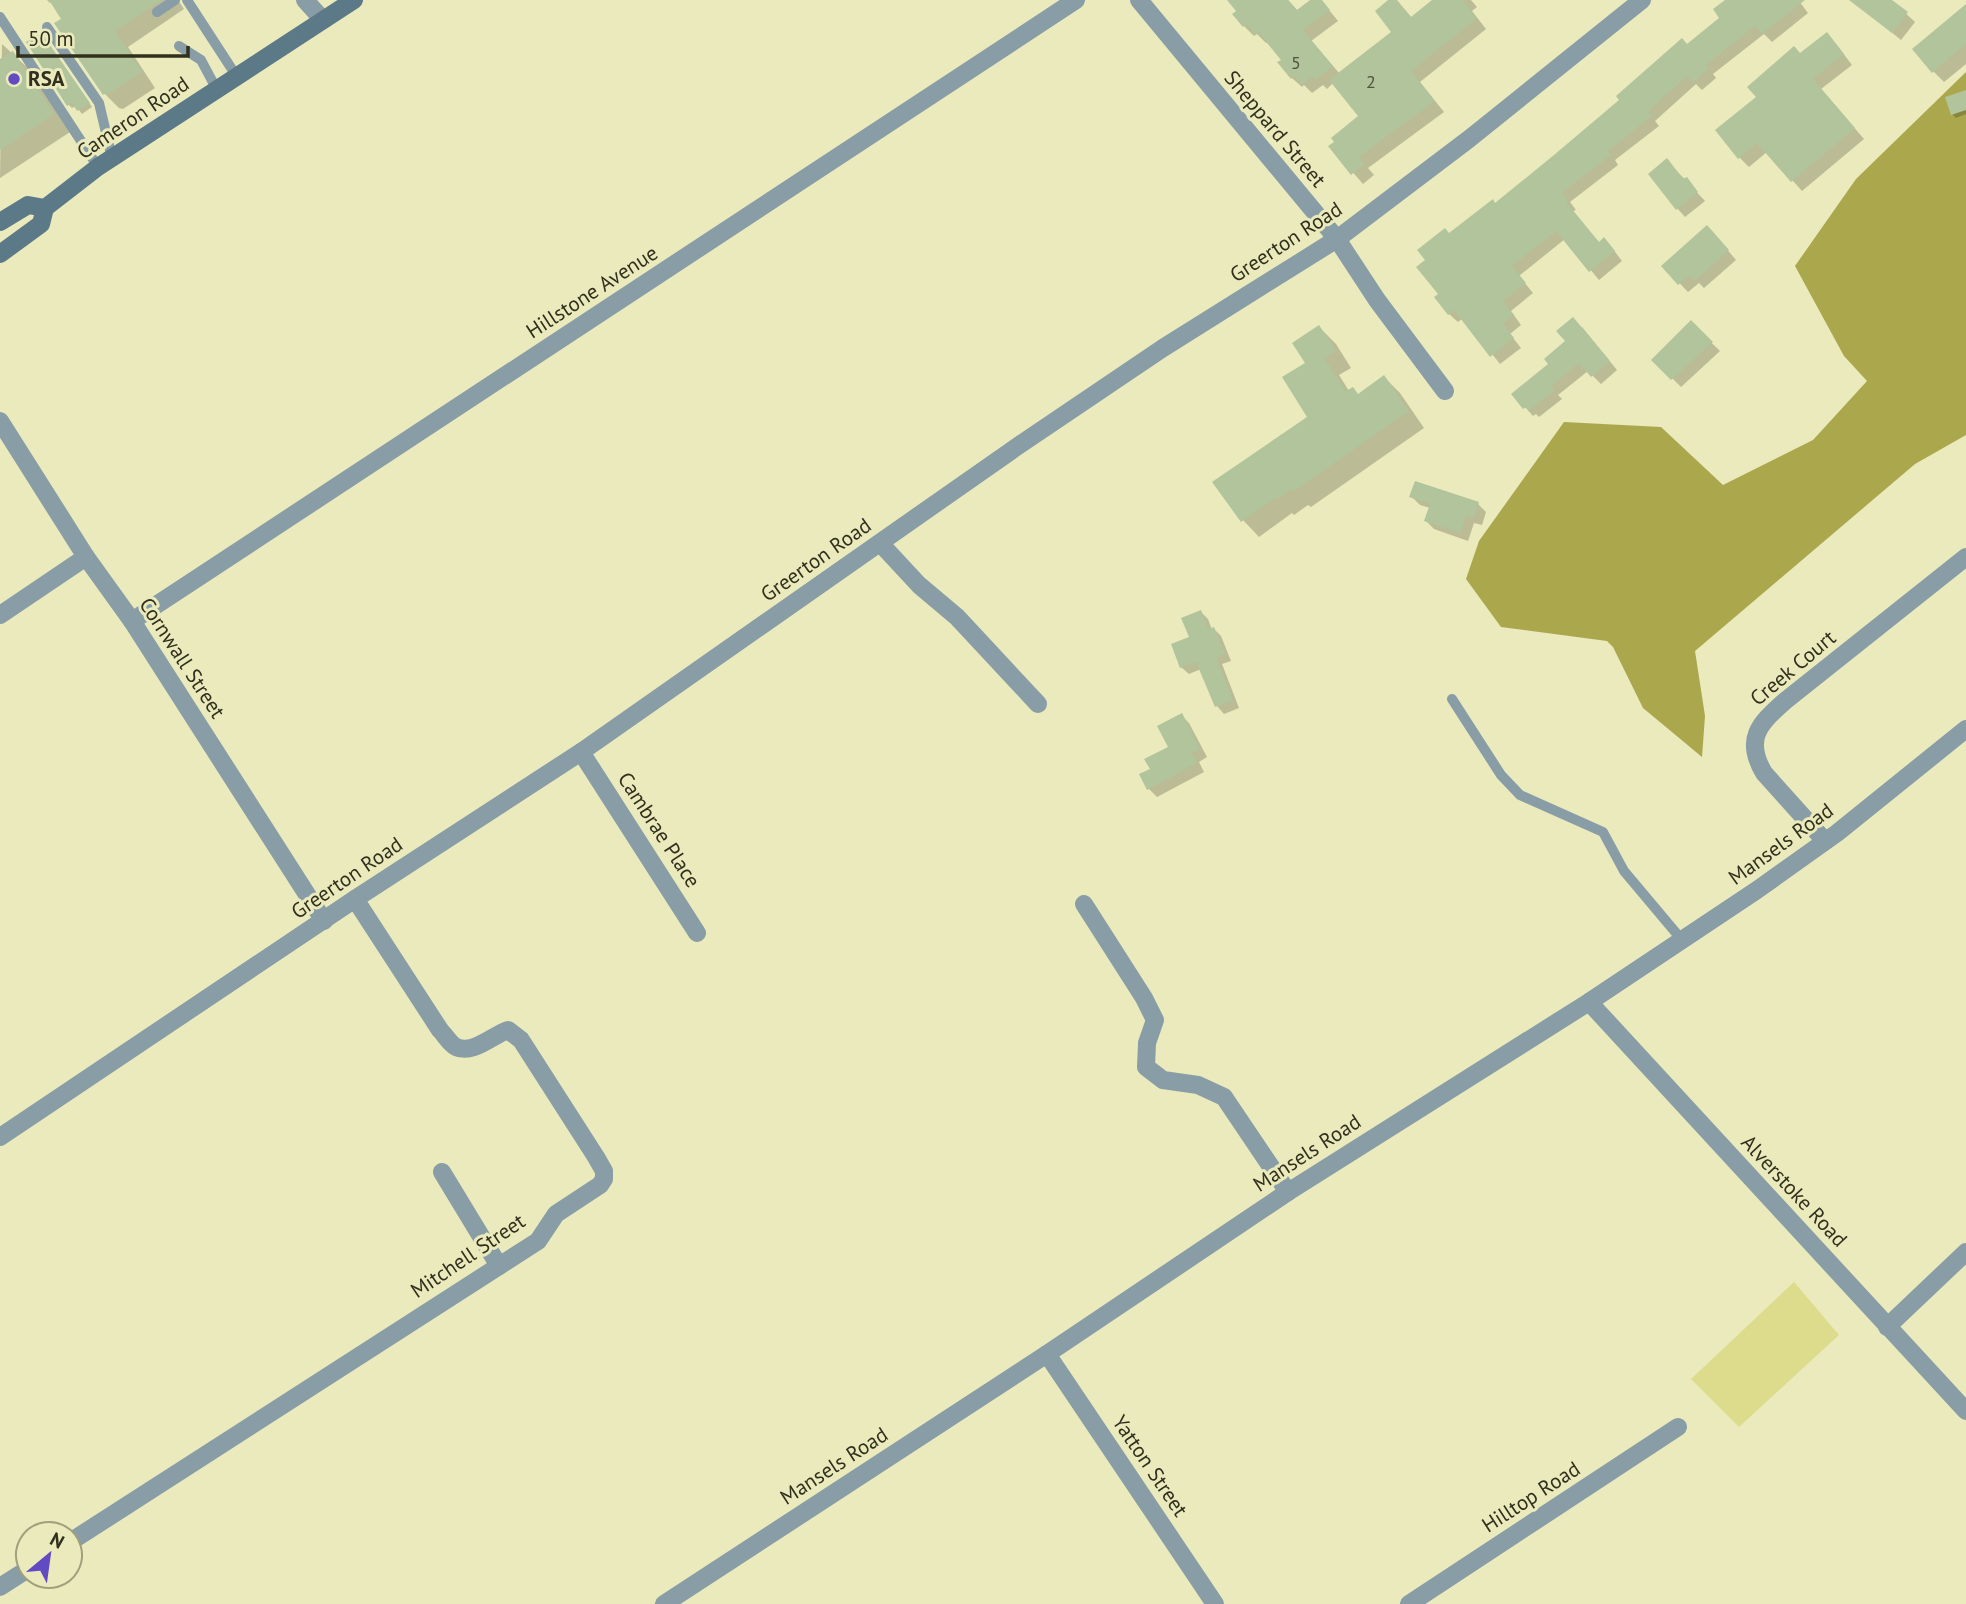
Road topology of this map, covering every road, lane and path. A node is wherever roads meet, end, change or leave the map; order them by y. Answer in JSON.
{"nodes":[{"id":1,"x":174,"y":0,"type":"edge"},
{"id":2,"x":187,"y":0,"type":"edge"},
{"id":3,"x":305,"y":0,"type":"edge"},
{"id":4,"x":354,"y":0,"type":"edge"},
{"id":5,"x":1076,"y":0,"type":"edge"},
{"id":6,"x":1139,"y":0,"type":"edge"},
{"id":7,"x":1642,"y":0,"type":"edge"},
{"id":8,"x":158,"y":12,"type":"dead end"},
{"id":9,"x":0,"y":17,"type":"edge"},
{"id":10,"x":323,"y":20,"type":"junction"},
{"id":11,"x":47,"y":27,"type":"dead end"},
{"id":12,"x":179,"y":46,"type":"dead end"},
{"id":13,"x":237,"y":77,"type":"junction"},
{"id":14,"x":217,"y":90,"type":"junction"},
{"id":15,"x":105,"y":163,"type":"junction"},
{"id":16,"x":45,"y":208,"type":"junction"},
{"id":17,"x":0,"y":222,"type":"edge"},
{"id":18,"x":1337,"y":239,"type":"junction"},
{"id":19,"x":0,"y":254,"type":"edge"},
{"id":20,"x":1445,"y":391,"type":"dead end"},
{"id":21,"x":0,"y":421,"type":"edge"},
{"id":22,"x":880,"y":543,"type":"junction"},
{"id":23,"x":86,"y":557,"type":"junction"},
{"id":24,"x":1966,"y":557,"type":"edge"},
{"id":25,"x":0,"y":615,"type":"edge"},
{"id":26,"x":132,"y":621,"type":"junction"},
{"id":27,"x":1452,"y":699,"type":"dead end"},
{"id":28,"x":1038,"y":705,"type":"dead end"},
{"id":29,"x":1966,"y":729,"type":"edge"},
{"id":30,"x":582,"y":751,"type":"junction"},
{"id":31,"x":1825,"y":841,"type":"junction"},
{"id":32,"x":355,"y":900,"type":"junction"},
{"id":33,"x":1084,"y":904,"type":"dead end"},
{"id":34,"x":324,"y":921,"type":"junction"},
{"id":35,"x":697,"y":933,"type":"dead end"},
{"id":36,"x":1682,"y":940,"type":"junction"},
{"id":37,"x":1589,"y":1002,"type":"junction"},
{"id":38,"x":0,"y":1137,"type":"edge"},
{"id":39,"x":442,"y":1171,"type":"dead end"},
{"id":40,"x":1288,"y":1192,"type":"junction"},
{"id":41,"x":1966,"y":1252,"type":"edge"},
{"id":42,"x":499,"y":1266,"type":"junction"},
{"id":43,"x":1887,"y":1327,"type":"junction"},
{"id":44,"x":1047,"y":1354,"type":"junction"},
{"id":45,"x":1966,"y":1411,"type":"edge"},
{"id":46,"x":1678,"y":1427,"type":"dead end"},
{"id":47,"x":84,"y":1533,"type":"edge"},
{"id":48,"x":664,"y":1604,"type":"edge"},
{"id":49,"x":1215,"y":1604,"type":"edge"},
{"id":50,"x":1409,"y":1604,"type":"edge"}],
"edges":[{"from":1,"to":8,"type":"lane"},
{"from":2,"to":13,"type":"lane"},
{"from":3,"to":10,"type":"street"},
{"from":4,"to":10,"type":"main road","name":"Cameron Road"},
{"from":5,"to":26,"type":"street","name":"Hillstone Avenue"},
{"from":6,"to":18,"type":"street","name":"Sheppard Street"},
{"from":7,"to":18,"type":"street","name":"Greerton Road"},
{"from":9,"to":15,"type":"lane"},
{"from":10,"to":13,"type":"main road","name":"Cameron Road"},
{"from":11,"to":15,"type":"lane"},
{"from":12,"to":14,"type":"lane"},
{"from":13,"to":14,"type":"main road","name":"Cameron Road"},
{"from":14,"to":15,"type":"main road","name":"Cameron Road"},
{"from":15,"to":16,"type":"main road","name":"Cameron Road"},
{"from":16,"to":17,"type":"main road","name":"Cameron Road"},
{"from":16,"to":19,"type":"main road","name":"Cameron Road"},
{"from":18,"to":20,"type":"street","name":"Sheppard Street"},
{"from":18,"to":22,"type":"street","name":"Greerton Road"},
{"from":21,"to":23,"type":"street","name":"Cornwall Street"},
{"from":22,"to":28,"type":"street"},
{"from":22,"to":30,"type":"street","name":"Greerton Road"},
{"from":23,"to":25,"type":"street"},
{"from":23,"to":26,"type":"street","name":"Cornwall Street"},
{"from":24,"to":31,"type":"street","name":"Creek Court"},
{"from":26,"to":34,"type":"street","name":"Cornwall Street"},
{"from":27,"to":36,"type":"lane"},
{"from":29,"to":31,"type":"street","name":"Mansels Road"},
{"from":30,"to":32,"type":"street","name":"Greerton Road"},
{"from":30,"to":35,"type":"street","name":"Cambrae Place"},
{"from":31,"to":36,"type":"street","name":"Mansels Road"},
{"from":32,"to":34,"type":"street","name":"Greerton Road"},
{"from":32,"to":42,"type":"street","name":"Mitchell Street"},
{"from":33,"to":40,"type":"street"},
{"from":34,"to":38,"type":"street","name":"Greerton Road"},
{"from":36,"to":37,"type":"street","name":"Mansels Road"},
{"from":37,"to":40,"type":"street","name":"Mansels Road"},
{"from":37,"to":43,"type":"street","name":"Alverstoke Road"},
{"from":39,"to":42,"type":"street"},
{"from":40,"to":44,"type":"street","name":"Mansels Road"},
{"from":41,"to":43,"type":"street"},
{"from":42,"to":47,"type":"street","name":"Mitchell Street"},
{"from":43,"to":45,"type":"street","name":"Alverstoke Road"},
{"from":44,"to":48,"type":"street","name":"Mansels Road"},
{"from":44,"to":49,"type":"street","name":"Yatton Street"},
{"from":46,"to":50,"type":"street","name":"Hilltop Road"}]}
